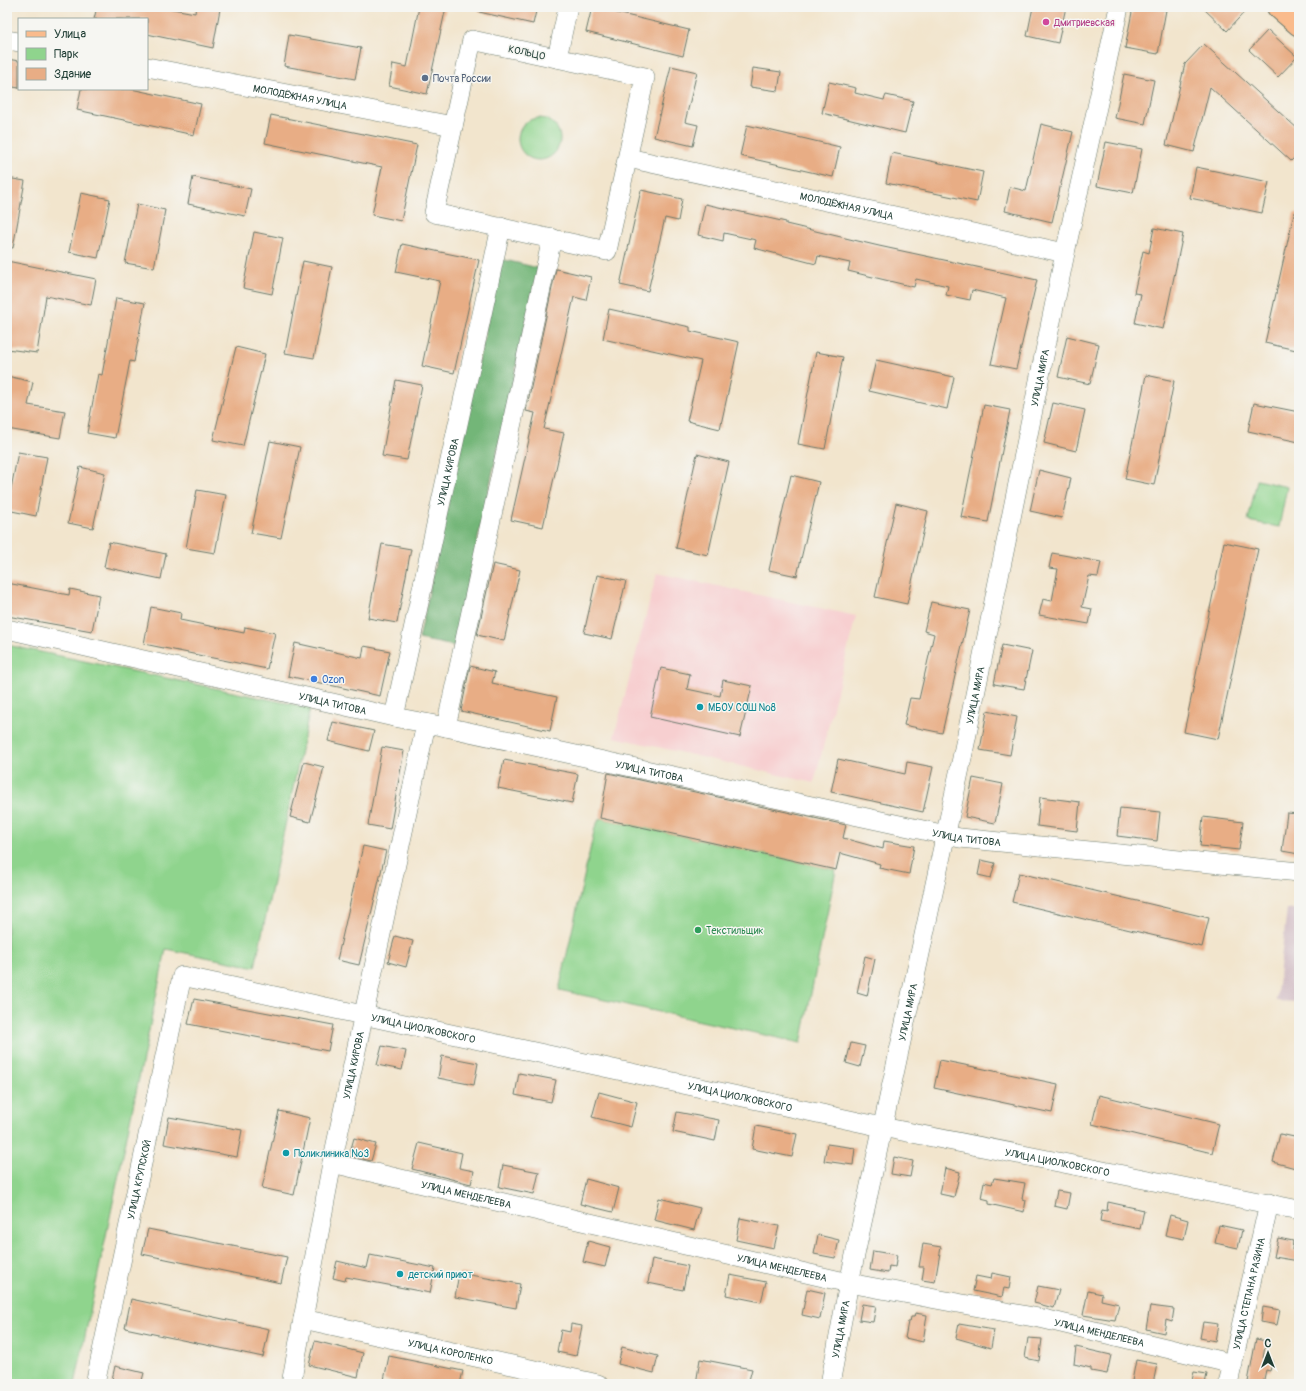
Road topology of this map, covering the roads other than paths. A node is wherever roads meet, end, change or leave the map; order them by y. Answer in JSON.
{"nodes":[{"id":1,"x":568,"y":7,"type":"edge"},
{"id":2,"x":1120,"y":7,"type":"edge"},
{"id":3,"x":1278,"y":7,"type":"edge"},
{"id":4,"x":1299,"y":25,"type":"edge"},
{"id":5,"x":7,"y":40,"type":"edge"},
{"id":6,"x":18,"y":42,"type":"edge"},
{"id":7,"x":557,"y":58,"type":"junction"},
{"id":8,"x":148,"y":67,"type":"edge"},
{"id":9,"x":453,"y":126,"type":"junction"},
{"id":10,"x":628,"y":158,"type":"junction"},
{"id":11,"x":501,"y":227,"type":"junction"},
{"id":12,"x":552,"y":238,"type":"junction"},
{"id":13,"x":1065,"y":253,"type":"junction"},
{"id":14,"x":7,"y":629,"type":"edge"},
{"id":15,"x":394,"y":717,"type":"junction"},
{"id":16,"x":426,"y":724,"type":"junction"},
{"id":17,"x":446,"y":727,"type":"junction"},
{"id":18,"x":946,"y":835,"type":"junction"},
{"id":19,"x":1299,"y":872,"type":"edge"},
{"id":20,"x":182,"y":976,"type":"joint"},
{"id":21,"x":365,"y":1015,"type":"junction"},
{"id":22,"x":882,"y":1127,"type":"junction"},
{"id":23,"x":332,"y":1163,"type":"junction"},
{"id":24,"x":1268,"y":1203,"type":"junction"},
{"id":25,"x":1299,"y":1210,"type":"edge"},
{"id":26,"x":849,"y":1283,"type":"junction"},
{"id":27,"x":303,"y":1319,"type":"junction"},
{"id":28,"x":1233,"y":1364,"type":"junction"},
{"id":29,"x":95,"y":1384,"type":"edge"},
{"id":30,"x":291,"y":1384,"type":"edge"},
{"id":31,"x":598,"y":1384,"type":"edge"},
{"id":32,"x":830,"y":1384,"type":"edge"},
{"id":33,"x":1228,"y":1384,"type":"edge"}],
"edges":[{"from":1,"to":7,"type":"street"},
{"from":2,"to":13,"type":"street","name":"УЛИЦА МИРА"},
{"from":3,"to":4,"type":"main road"},
{"from":5,"to":6,"type":"street"},
{"from":7,"to":9,"type":"street","name":"КОЛЬЦО"},
{"from":7,"to":10,"type":"street","name":"КОЛЬЦО"},
{"from":8,"to":9,"type":"street","name":"МОЛОДЁЖНАЯ УЛИЦА"},
{"from":9,"to":11,"type":"street","name":"КОЛЬЦО"},
{"from":10,"to":12,"type":"street","name":"КОЛЬЦО"},
{"from":10,"to":13,"type":"street","name":"МОЛОДЁЖНАЯ УЛИЦА"},
{"from":11,"to":12,"type":"street","name":"КОЛЬЦО"},
{"from":11,"to":15,"type":"street","name":"УЛИЦА КИРОВА"},
{"from":12,"to":17,"type":"street"},
{"from":13,"to":18,"type":"street","name":"УЛИЦА МИРА"},
{"from":14,"to":15,"type":"street","name":"УЛИЦА ТИТОВА"},
{"from":15,"to":16,"type":"street","name":"УЛИЦА ТИТОВА"},
{"from":16,"to":17,"type":"street","name":"УЛИЦА ТИТОВА"},
{"from":16,"to":21,"type":"street","name":"УЛИЦА КИРОВА"},
{"from":17,"to":18,"type":"street","name":"УЛИЦА ТИТОВА"},
{"from":18,"to":19,"type":"street","name":"УЛИЦА ТИТОВА"},
{"from":18,"to":22,"type":"street","name":"УЛИЦА МИРА"},
{"from":20,"to":21,"type":"street","name":"УЛИЦА ЦИОЛКОВСКОГО"},
{"from":20,"to":29,"type":"street","name":"УЛИЦА КРУПСКОЙ"},
{"from":21,"to":22,"type":"street","name":"УЛИЦА ЦИОЛКОВСКОГО"},
{"from":21,"to":23,"type":"street","name":"УЛИЦА КИРОВА"},
{"from":22,"to":24,"type":"street","name":"УЛИЦА ЦИОЛКОВСКОГО"},
{"from":22,"to":26,"type":"street","name":"УЛИЦА МИРА"},
{"from":23,"to":26,"type":"street","name":"УЛИЦА МЕНДЕЛЕЕВА"},
{"from":23,"to":27,"type":"street","name":"УЛИЦА КИРОВА"},
{"from":24,"to":25,"type":"street","name":"УЛИЦА ЦИОЛКОВСКОГО"},
{"from":24,"to":28,"type":"street","name":"УЛИЦА СТЕПАНА РАЗИНА"},
{"from":26,"to":28,"type":"street","name":"УЛИЦА МЕНДЕЛЕЕВА"},
{"from":26,"to":32,"type":"street","name":"УЛИЦА МИРА"},
{"from":27,"to":30,"type":"street","name":"УЛИЦА КИРОВА"},
{"from":27,"to":31,"type":"street","name":"УЛИЦА КОРОЛЕНКО"},
{"from":28,"to":33,"type":"street","name":"УЛИЦА СТЕПАНА РАЗИНА"}]}
